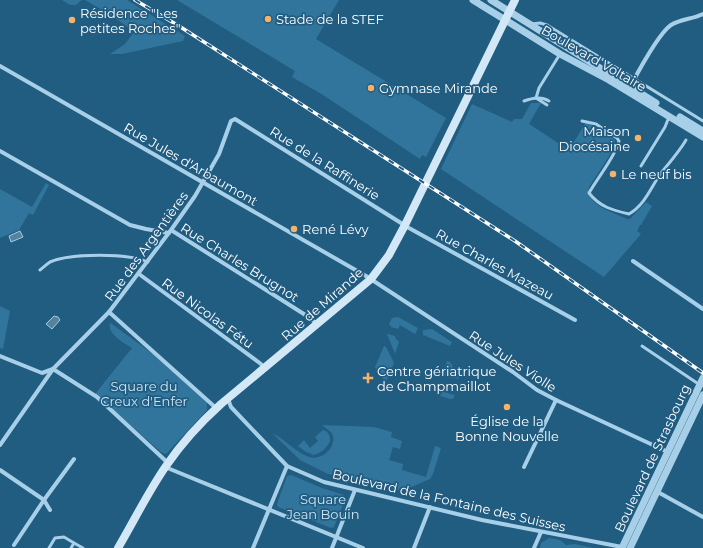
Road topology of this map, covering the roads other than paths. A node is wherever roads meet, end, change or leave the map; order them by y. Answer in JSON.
{"nodes":[{"id":1,"x":473,"y":0,"type":"edge"},
{"id":2,"x":492,"y":0,"type":"edge"},
{"id":3,"x":515,"y":0,"type":"edge"},
{"id":4,"x":510,"y":10,"type":"junction"},
{"id":5,"x":703,"y":14,"type":"edge"},
{"id":6,"x":505,"y":20,"type":"junction"},
{"id":7,"x":531,"y":24,"type":"junction"},
{"id":8,"x":560,"y":54,"type":"junction"},
{"id":9,"x":0,"y":66,"type":"edge"},
{"id":10,"x":634,"y":79,"type":"junction"},
{"id":11,"x":630,"y":87,"type":"junction"},
{"id":12,"x":536,"y":98,"type":"junction"},
{"id":13,"x":524,"y":101,"type":"dead end"},
{"id":14,"x":550,"y":101,"type":"dead end"},
{"id":15,"x":547,"y":105,"type":"dead end"},
{"id":16,"x":669,"y":116,"type":"junction"},
{"id":17,"x":233,"y":120,"type":"joint"},
{"id":18,"x":582,"y":121,"type":"dead end"},
{"id":19,"x":703,"y":121,"type":"edge"},
{"id":20,"x":703,"y":130,"type":"edge"},
{"id":21,"x":703,"y":137,"type":"edge"},
{"id":22,"x":686,"y":140,"type":"dead end"},
{"id":23,"x":0,"y":151,"type":"edge"},
{"id":24,"x":641,"y":166,"type":"dead end"},
{"id":25,"x":203,"y":182,"type":"junction"},
{"id":26,"x":405,"y":226,"type":"junction"},
{"id":27,"x":170,"y":231,"type":"junction"},
{"id":28,"x":633,"y":261,"type":"dead end"},
{"id":29,"x":148,"y":262,"type":"junction"},
{"id":30,"x":40,"y":270,"type":"dead end"},
{"id":31,"x":139,"y":274,"type":"junction"},
{"id":32,"x":371,"y":279,"type":"junction"},
{"id":33,"x":703,"y":309,"type":"edge"},
{"id":34,"x":109,"y":312,"type":"junction"},
{"id":35,"x":575,"y":320,"type":"dead end"},
{"id":36,"x":318,"y":324,"type":"junction"},
{"id":37,"x":642,"y":346,"type":"dead end"},
{"id":38,"x":0,"y":356,"type":"edge"},
{"id":39,"x":53,"y":369,"type":"junction"},
{"id":40,"x":265,"y":369,"type":"junction"},
{"id":41,"x":701,"y":388,"type":"edge"},
{"id":42,"x":228,"y":399,"type":"junction"},
{"id":43,"x":556,"y":400,"type":"junction"},
{"id":44,"x":216,"y":408,"type":"junction"},
{"id":45,"x":0,"y":444,"type":"edge"},
{"id":46,"x":671,"y":453,"type":"junction"},
{"id":47,"x":74,"y":459,"type":"dead end"},
{"id":48,"x":167,"y":465,"type":"junction"},
{"id":49,"x":286,"y":466,"type":"junction"},
{"id":50,"x":524,"y":466,"type":"dead end"},
{"id":51,"x":0,"y":470,"type":"edge"},
{"id":52,"x":355,"y":490,"type":"junction"},
{"id":53,"x":653,"y":490,"type":"junction"},
{"id":54,"x":44,"y":500,"type":"junction"},
{"id":55,"x":430,"y":507,"type":"junction"},
{"id":56,"x":50,"y":510,"type":"dead end"},
{"id":57,"x":268,"y":510,"type":"junction"},
{"id":58,"x":703,"y":517,"type":"edge"},
{"id":59,"x":541,"y":532,"type":"junction"},
{"id":60,"x":336,"y":537,"type":"junction"},
{"id":61,"x":74,"y":543,"type":"junction"},
{"id":62,"x":14,"y":545,"type":"dead end"},
{"id":63,"x":49,"y":548,"type":"edge"},
{"id":64,"x":71,"y":548,"type":"edge"},
{"id":65,"x":83,"y":548,"type":"edge"},
{"id":66,"x":118,"y":548,"type":"edge"},
{"id":67,"x":253,"y":548,"type":"edge"},
{"id":68,"x":332,"y":548,"type":"edge"},
{"id":69,"x":363,"y":548,"type":"edge"},
{"id":70,"x":414,"y":548,"type":"edge"},
{"id":71,"x":534,"y":548,"type":"edge"},
{"id":72,"x":626,"y":548,"type":"edge"}],
"edges":[{"from":1,"to":6,"type":"street","name":"Boulevard Voltaire"},
{"from":2,"to":4,"type":"street","name":"Boulevard Voltaire"},
{"from":3,"to":4,"type":"main road","name":"Rue de Mirande"},
{"from":4,"to":6,"type":"main road","name":"Rue de Mirande"},
{"from":4,"to":7,"type":"street","name":"Boulevard Voltaire"},
{"from":5,"to":10,"type":"street"},
{"from":6,"to":8,"type":"street","name":"Boulevard Voltaire"},
{"from":6,"to":26,"type":"main road","name":"Rue de Mirande"},
{"from":7,"to":10,"type":"lane","name":"Boulevard Voltaire"},
{"from":7,"to":11,"type":"street","name":"Boulevard Voltaire"},
{"from":8,"to":12,"type":"lane"},
{"from":8,"to":16,"type":"street","name":"Boulevard Voltaire"},
{"from":9,"to":25,"type":"street","name":"Rue Jules d'Arbaumont"},
{"from":10,"to":11,"type":"street"},
{"from":10,"to":19,"type":"lane","name":"Boulevard Voltaire"},
{"from":11,"to":20,"type":"street","name":"Boulevard Voltaire"},
{"from":12,"to":13,"type":"lane"},
{"from":12,"to":14,"type":"lane"},
{"from":12,"to":15,"type":"lane"},
{"from":16,"to":21,"type":"street","name":"Boulevard Voltaire"},
{"from":16,"to":24,"type":"lane"},
{"from":17,"to":25,"type":"street","name":"Rue des Argentières"},
{"from":17,"to":26,"type":"street","name":"Rue de la Raffinerie"},
{"from":18,"to":22,"type":"lane"},
{"from":23,"to":27,"type":"street"},
{"from":25,"to":27,"type":"street","name":"Rue des Argentières"},
{"from":25,"to":32,"type":"street","name":"Rue Jules d'Arbaumont"},
{"from":26,"to":32,"type":"main road","name":"Rue de Mirande"},
{"from":26,"to":35,"type":"street","name":"Rue Charles Mazeau"},
{"from":27,"to":29,"type":"street","name":"Rue des Argentières"},
{"from":27,"to":36,"type":"street","name":"Rue Charles Brugnot"},
{"from":28,"to":33,"type":"street"},
{"from":29,"to":30,"type":"lane"},
{"from":29,"to":31,"type":"street","name":"Rue des Argentières"},
{"from":31,"to":34,"type":"street","name":"Rue des Argentières"},
{"from":31,"to":40,"type":"street","name":"Rue Nicolas Fétu"},
{"from":32,"to":36,"type":"main road","name":"Rue de Mirande"},
{"from":32,"to":43,"type":"street","name":"Rue Jules Violle"},
{"from":34,"to":39,"type":"street","name":"Rue des Argentières"},
{"from":34,"to":44,"type":"street"},
{"from":36,"to":40,"type":"main road","name":"Rue de Mirande"},
{"from":37,"to":41,"type":"lane"},
{"from":38,"to":39,"type":"street"},
{"from":39,"to":45,"type":"street","name":"Rue des Argentières"},
{"from":39,"to":48,"type":"street"},
{"from":40,"to":42,"type":"main road","name":"Rue de Mirande"},
{"from":41,"to":46,"type":"street","name":"Boulevard de Strasbourg"},
{"from":42,"to":44,"type":"main road","name":"Rue de Mirande"},
{"from":42,"to":49,"type":"street","name":"Boulevard de la Fontaine des Suisses"},
{"from":43,"to":46,"type":"street","name":"Rue Jules Violle"},
{"from":43,"to":50,"type":"street"},
{"from":44,"to":48,"type":"main road","name":"Rue de Mirande"},
{"from":46,"to":53,"type":"street","name":"Boulevard de Strasbourg"},
{"from":47,"to":54,"type":"street"},
{"from":48,"to":57,"type":"street"},
{"from":48,"to":66,"type":"main road","name":"Rue de Mirande"},
{"from":49,"to":52,"type":"street","name":"Boulevard de la Fontaine des Suisses"},
{"from":49,"to":57,"type":"street"},
{"from":51,"to":54,"type":"street"},
{"from":52,"to":55,"type":"street","name":"Boulevard de la Fontaine des Suisses"},
{"from":52,"to":60,"type":"street"},
{"from":53,"to":58,"type":"street"},
{"from":53,"to":72,"type":"street","name":"Boulevard de Strasbourg"},
{"from":54,"to":56,"type":"street"},
{"from":54,"to":62,"type":"street"},
{"from":55,"to":59,"type":"street","name":"Boulevard de la Fontaine des Suisses"},
{"from":55,"to":70,"type":"street"},
{"from":57,"to":60,"type":"street"},
{"from":57,"to":67,"type":"street"},
{"from":59,"to":71,"type":"street"},
{"from":59,"to":72,"type":"street","name":"Boulevard de la Fontaine des Suisses"},
{"from":60,"to":68,"type":"street"},
{"from":60,"to":69,"type":"street"},
{"from":61,"to":63,"type":"lane"},
{"from":61,"to":64,"type":"lane"},
{"from":61,"to":65,"type":"lane"}]}
